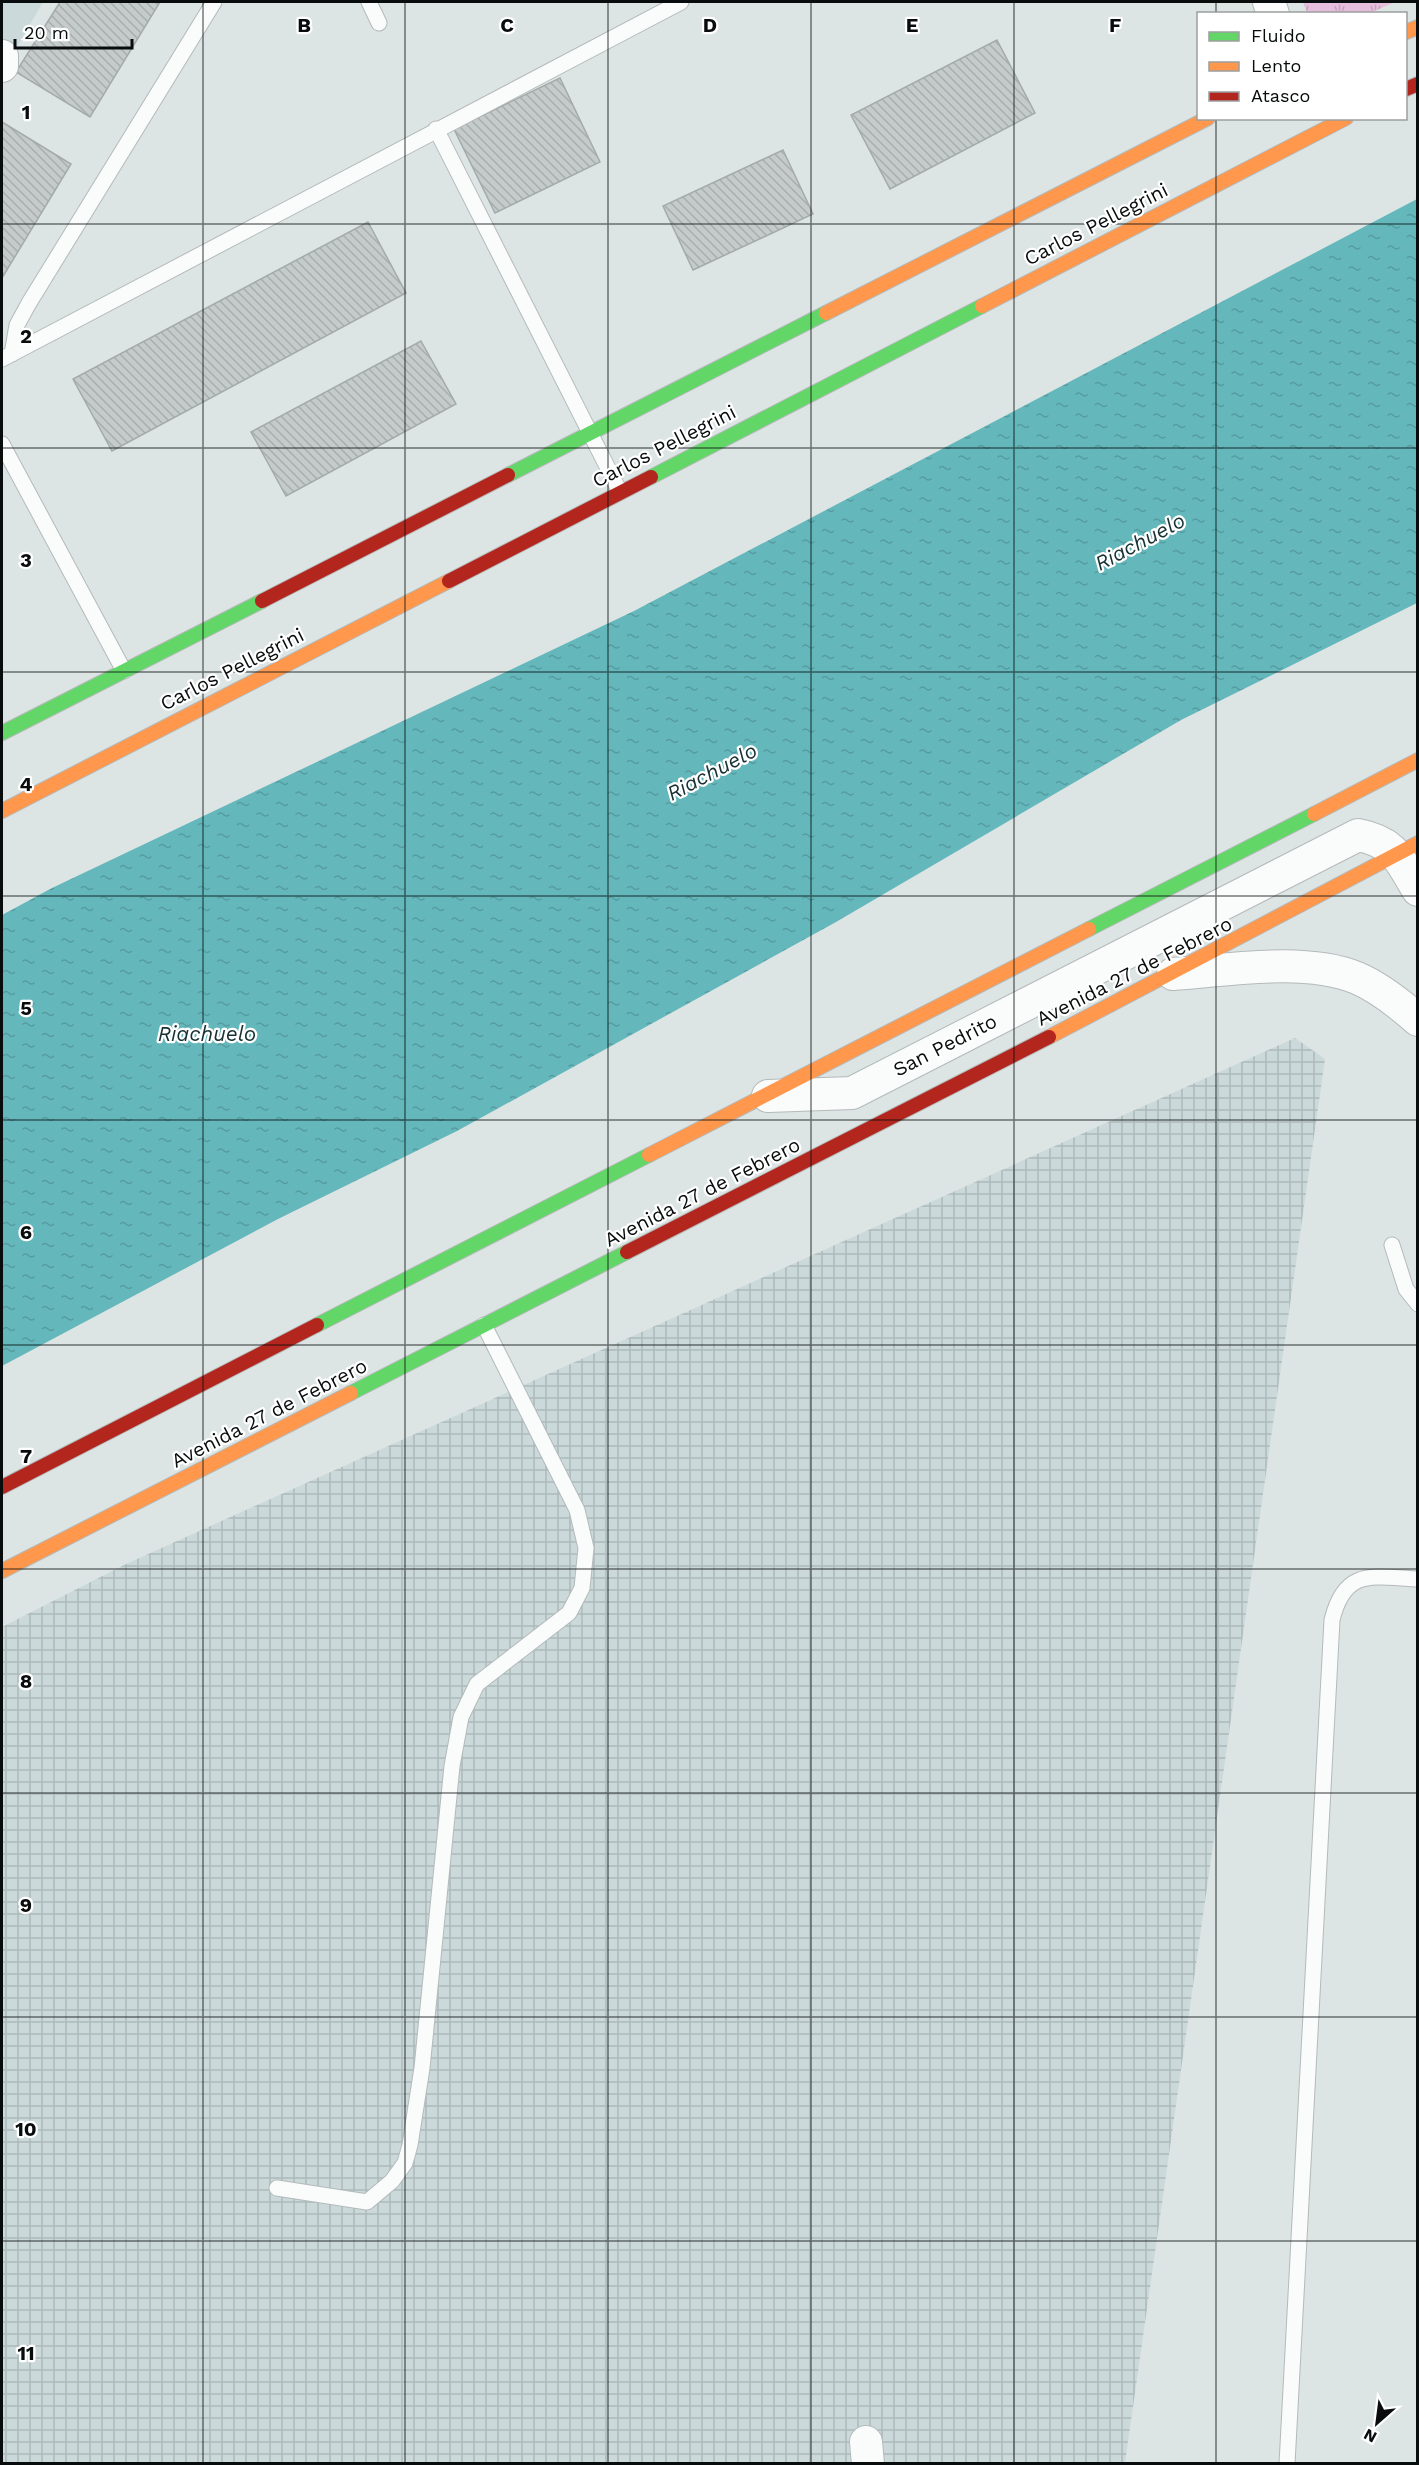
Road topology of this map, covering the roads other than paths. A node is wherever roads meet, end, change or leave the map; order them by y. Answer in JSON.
{"nodes":[{"id":1,"x":214,"y":2,"type":"edge"},
{"id":2,"x":369,"y":2,"type":"edge"},
{"id":3,"x":681,"y":2,"type":"edge"},
{"id":4,"x":379,"y":23,"type":"dead end"},
{"id":5,"x":2,"y":56,"type":"edge"},
{"id":6,"x":2,"y":66,"type":"edge"},
{"id":7,"x":1204,"y":120,"type":"edge"},
{"id":8,"x":1327,"y":123,"type":"edge"},
{"id":9,"x":436,"y":129,"type":"junction"},
{"id":10,"x":7,"y":356,"type":"edge"},
{"id":11,"x":590,"y":431,"type":"junction"},
{"id":12,"x":2,"y":444,"type":"edge"},
{"id":13,"x":619,"y":490,"type":"junction"},
{"id":14,"x":124,"y":671,"type":"junction"},
{"id":15,"x":2,"y":733,"type":"edge"},
{"id":16,"x":1418,"y":760,"type":"edge"},
{"id":17,"x":2,"y":811,"type":"edge"},
{"id":18,"x":1407,"y":848,"type":"edge"},
{"id":19,"x":1418,"y":890,"type":"edge"},
{"id":20,"x":1173,"y":974,"type":"junction"},
{"id":21,"x":1418,"y":1020,"type":"edge"},
{"id":22,"x":768,"y":1096,"type":"junction"},
{"id":23,"x":1392,"y":1245,"type":"dead end"},
{"id":24,"x":1418,"y":1304,"type":"edge"},
{"id":25,"x":484,"y":1325,"type":"junction"},
{"id":26,"x":2,"y":1487,"type":"edge"},
{"id":27,"x":2,"y":1571,"type":"edge"},
{"id":28,"x":1418,"y":1579,"type":"edge"},
{"id":29,"x":276,"y":2188,"type":"dead end"},
{"id":30,"x":1287,"y":2463,"type":"edge"}],
"edges":[{"from":1,"to":10,"type":"lane"},
{"from":2,"to":4,"type":"lane"},
{"from":3,"to":9,"type":"lane"},
{"from":5,"to":6,"type":"street"},
{"from":7,"to":11,"type":"main road"},
{"from":8,"to":13,"type":"main road","name":"Carlos Pellegrini"},
{"from":9,"to":10,"type":"lane"},
{"from":9,"to":11,"type":"lane"},
{"from":11,"to":13,"type":"lane"},
{"from":11,"to":14,"type":"main road"},
{"from":12,"to":14,"type":"lane"},
{"from":13,"to":17,"type":"main road","name":"Carlos Pellegrini"},
{"from":14,"to":15,"type":"main road"},
{"from":16,"to":22,"type":"main road"},
{"from":18,"to":19,"type":"street","name":"San Pedrito"},
{"from":18,"to":20,"type":"main road","name":"Avenida 27 de Febrero"},
{"from":18,"to":22,"type":"street","name":"San Pedrito"},
{"from":20,"to":21,"type":"street"},
{"from":20,"to":25,"type":"main road","name":"Avenida 27 de Febrero"},
{"from":22,"to":26,"type":"main road"},
{"from":23,"to":24,"type":"lane"},
{"from":25,"to":27,"type":"main road","name":"Avenida 27 de Febrero"},
{"from":25,"to":29,"type":"lane"},
{"from":28,"to":30,"type":"lane"}]}
